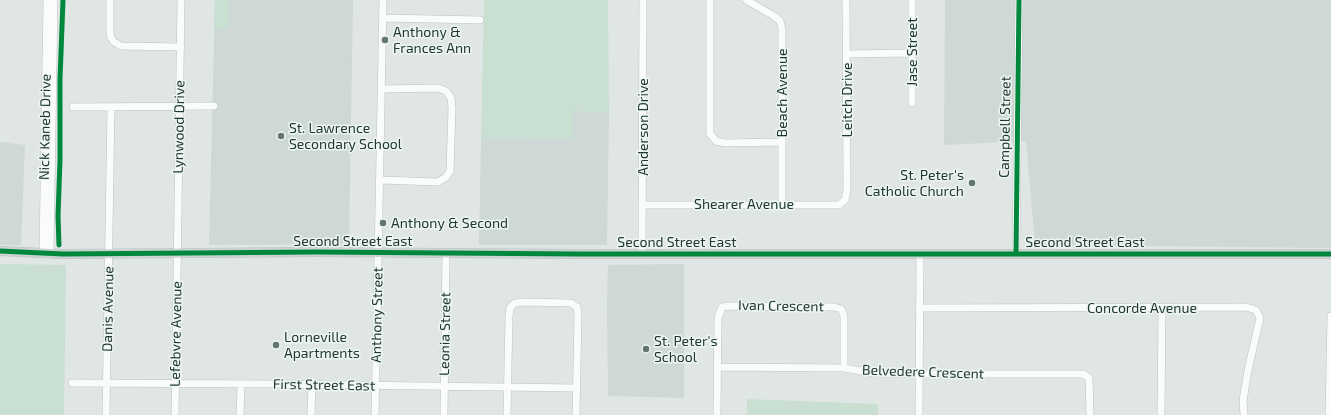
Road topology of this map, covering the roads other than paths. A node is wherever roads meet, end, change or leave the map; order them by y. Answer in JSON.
{"nodes":[{"id":1,"x":47,"y":0,"type":"edge"},
{"id":2,"x":54,"y":0,"type":"edge"},
{"id":3,"x":110,"y":0,"type":"edge"},
{"id":4,"x":181,"y":0,"type":"edge"},
{"id":5,"x":383,"y":0,"type":"edge"},
{"id":6,"x":643,"y":0,"type":"edge"},
{"id":7,"x":710,"y":0,"type":"edge"},
{"id":8,"x":746,"y":0,"type":"edge"},
{"id":9,"x":846,"y":0,"type":"edge"},
{"id":10,"x":912,"y":0,"type":"edge"},
{"id":11,"x":1019,"y":0,"type":"edge"},
{"id":12,"x":383,"y":18,"type":"junction"},
{"id":13,"x":480,"y":20,"type":"dead end"},
{"id":14,"x":181,"y":47,"type":"junction"},
{"id":15,"x":847,"y":54,"type":"junction"},
{"id":16,"x":911,"y":54,"type":"junction"},
{"id":17,"x":382,"y":89,"type":"junction"},
{"id":18,"x":912,"y":103,"type":"dead end"},
{"id":19,"x":214,"y":106,"type":"dead end"},
{"id":20,"x":73,"y":107,"type":"dead end"},
{"id":21,"x":111,"y":107,"type":"junction"},
{"id":22,"x":180,"y":107,"type":"junction"},
{"id":23,"x":782,"y":142,"type":"junction"},
{"id":24,"x":380,"y":180,"type":"junction"},
{"id":25,"x":845,"y":200,"type":"joint"},
{"id":26,"x":782,"y":204,"type":"junction"},
{"id":27,"x":642,"y":205,"type":"junction"},
{"id":28,"x":0,"y":251,"type":"edge"},
{"id":29,"x":22,"y":252,"type":"junction"},
{"id":30,"x":377,"y":252,"type":"junction"},
{"id":31,"x":177,"y":253,"type":"junction"},
{"id":32,"x":446,"y":253,"type":"junction"},
{"id":33,"x":642,"y":253,"type":"junction"},
{"id":34,"x":47,"y":254,"type":"junction"},
{"id":35,"x":109,"y":254,"type":"junction"},
{"id":36,"x":920,"y":254,"type":"junction"},
{"id":37,"x":1016,"y":254,"type":"junction"},
{"id":38,"x":1331,"y":254,"type":"edge"},
{"id":39,"x":0,"y":256,"type":"edge"},
{"id":40,"x":919,"y":308,"type":"junction"},
{"id":41,"x":1162,"y":308,"type":"junction"},
{"id":42,"x":1331,"y":316,"type":"edge"},
{"id":43,"x":718,"y":367,"type":"junction"},
{"id":44,"x":844,"y":368,"type":"junction"},
{"id":45,"x":918,"y":374,"type":"junction"},
{"id":46,"x":72,"y":383,"type":"dead end"},
{"id":47,"x":106,"y":383,"type":"junction"},
{"id":48,"x":176,"y":383,"type":"junction"},
{"id":49,"x":241,"y":384,"type":"junction"},
{"id":50,"x":312,"y":384,"type":"junction"},
{"id":51,"x":376,"y":385,"type":"junction"},
{"id":52,"x":444,"y":386,"type":"junction"},
{"id":53,"x":508,"y":387,"type":"junction"},
{"id":54,"x":576,"y":388,"type":"junction"},
{"id":55,"x":1330,"y":401,"type":"edge"},
{"id":56,"x":106,"y":415,"type":"edge"},
{"id":57,"x":175,"y":415,"type":"edge"},
{"id":58,"x":240,"y":415,"type":"edge"},
{"id":59,"x":312,"y":415,"type":"edge"},
{"id":60,"x":375,"y":415,"type":"edge"},
{"id":61,"x":444,"y":415,"type":"edge"},
{"id":62,"x":507,"y":415,"type":"edge"},
{"id":63,"x":576,"y":415,"type":"edge"},
{"id":64,"x":717,"y":415,"type":"edge"},
{"id":65,"x":919,"y":415,"type":"edge"},
{"id":66,"x":1090,"y":415,"type":"edge"},
{"id":67,"x":1162,"y":415,"type":"edge"},
{"id":68,"x":1244,"y":415,"type":"edge"},
{"id":69,"x":1329,"y":415,"type":"edge"}],
"edges":[{"from":1,"to":34,"type":"street","name":"Nick Kaneb Drive"},
{"from":2,"to":34,"type":"street","name":"Nick Kaneb Drive"},
{"from":3,"to":14,"type":"street"},
{"from":4,"to":14,"type":"street","name":"Lynwood Drive"},
{"from":5,"to":12,"type":"street","name":"Anthony Street"},
{"from":6,"to":27,"type":"street","name":"Anderson Drive"},
{"from":7,"to":23,"type":"street"},
{"from":8,"to":23,"type":"street","name":"Beach Avenue"},
{"from":9,"to":15,"type":"street","name":"Leitch Drive"},
{"from":10,"to":16,"type":"street","name":"Jase Street"},
{"from":11,"to":37,"type":"street","name":"Campbell Street"},
{"from":12,"to":13,"type":"street"},
{"from":12,"to":17,"type":"street","name":"Anthony Street"},
{"from":14,"to":22,"type":"street","name":"Lynwood Drive"},
{"from":15,"to":16,"type":"street"},
{"from":15,"to":25,"type":"street","name":"Leitch Drive"},
{"from":16,"to":18,"type":"street","name":"Jase Street"},
{"from":17,"to":24,"type":"street","name":"Anthony Street"},
{"from":17,"to":24,"type":"street"},
{"from":19,"to":22,"type":"street"},
{"from":20,"to":21,"type":"street"},
{"from":21,"to":22,"type":"street"},
{"from":21,"to":35,"type":"street","name":"Danis Avenue"},
{"from":22,"to":31,"type":"street","name":"Lynwood Drive"},
{"from":23,"to":26,"type":"street","name":"Beach Avenue"},
{"from":24,"to":30,"type":"street","name":"Anthony Street"},
{"from":25,"to":26,"type":"street","name":"Shearer Avenue"},
{"from":26,"to":27,"type":"street","name":"Shearer Avenue"},
{"from":27,"to":33,"type":"street","name":"Anderson Drive"},
{"from":28,"to":29,"type":"main road","name":"Second Street East"},
{"from":29,"to":34,"type":"main road","name":"Second Street East"},
{"from":29,"to":39,"type":"main road","name":"Second Street East"},
{"from":30,"to":31,"type":"main road","name":"Second Street East"},
{"from":30,"to":32,"type":"main road","name":"Second Street East"},
{"from":30,"to":51,"type":"street","name":"Anthony Street"},
{"from":31,"to":35,"type":"main road","name":"Second Street East"},
{"from":31,"to":48,"type":"street","name":"Lefebvre Avenue"},
{"from":32,"to":33,"type":"main road","name":"Second Street East"},
{"from":32,"to":52,"type":"street","name":"Leonia Street"},
{"from":33,"to":36,"type":"main road","name":"Second Street East"},
{"from":34,"to":35,"type":"main road","name":"Second Street East"},
{"from":35,"to":47,"type":"street","name":"Danis Avenue"},
{"from":36,"to":37,"type":"main road","name":"Second Street East"},
{"from":36,"to":40,"type":"street"},
{"from":37,"to":38,"type":"main road","name":"Second Street East"},
{"from":40,"to":41,"type":"street","name":"Concorde Avenue"},
{"from":40,"to":45,"type":"street"},
{"from":41,"to":67,"type":"street"},
{"from":41,"to":68,"type":"street","name":"Concorde Avenue"},
{"from":42,"to":55,"type":"street"},
{"from":43,"to":44,"type":"street","name":"Belvedere Crescent"},
{"from":43,"to":44,"type":"street","name":"Ivan Crescent"},
{"from":43,"to":64,"type":"street","name":"Ivan Crescent"},
{"from":44,"to":45,"type":"street","name":"Belvedere Crescent"},
{"from":45,"to":65,"type":"street"},
{"from":45,"to":66,"type":"street","name":"Belvedere Crescent"},
{"from":46,"to":47,"type":"street","name":"First Street East"},
{"from":47,"to":48,"type":"street","name":"First Street East"},
{"from":47,"to":56,"type":"street","name":"Danis Avenue"},
{"from":48,"to":49,"type":"street","name":"First Street East"},
{"from":48,"to":57,"type":"street","name":"Lefebvre Avenue"},
{"from":49,"to":50,"type":"street","name":"First Street East"},
{"from":49,"to":58,"type":"street"},
{"from":50,"to":51,"type":"street","name":"First Street East"},
{"from":50,"to":59,"type":"street"},
{"from":51,"to":52,"type":"street","name":"First Street East"},
{"from":51,"to":60,"type":"street","name":"Anthony Street"},
{"from":52,"to":53,"type":"street","name":"First Street East"},
{"from":52,"to":61,"type":"street","name":"Leonia Street"},
{"from":53,"to":54,"type":"street","name":"First Street East"},
{"from":53,"to":54,"type":"street"},
{"from":53,"to":62,"type":"street"},
{"from":54,"to":63,"type":"street"},
{"from":55,"to":69,"type":"street"}]}
